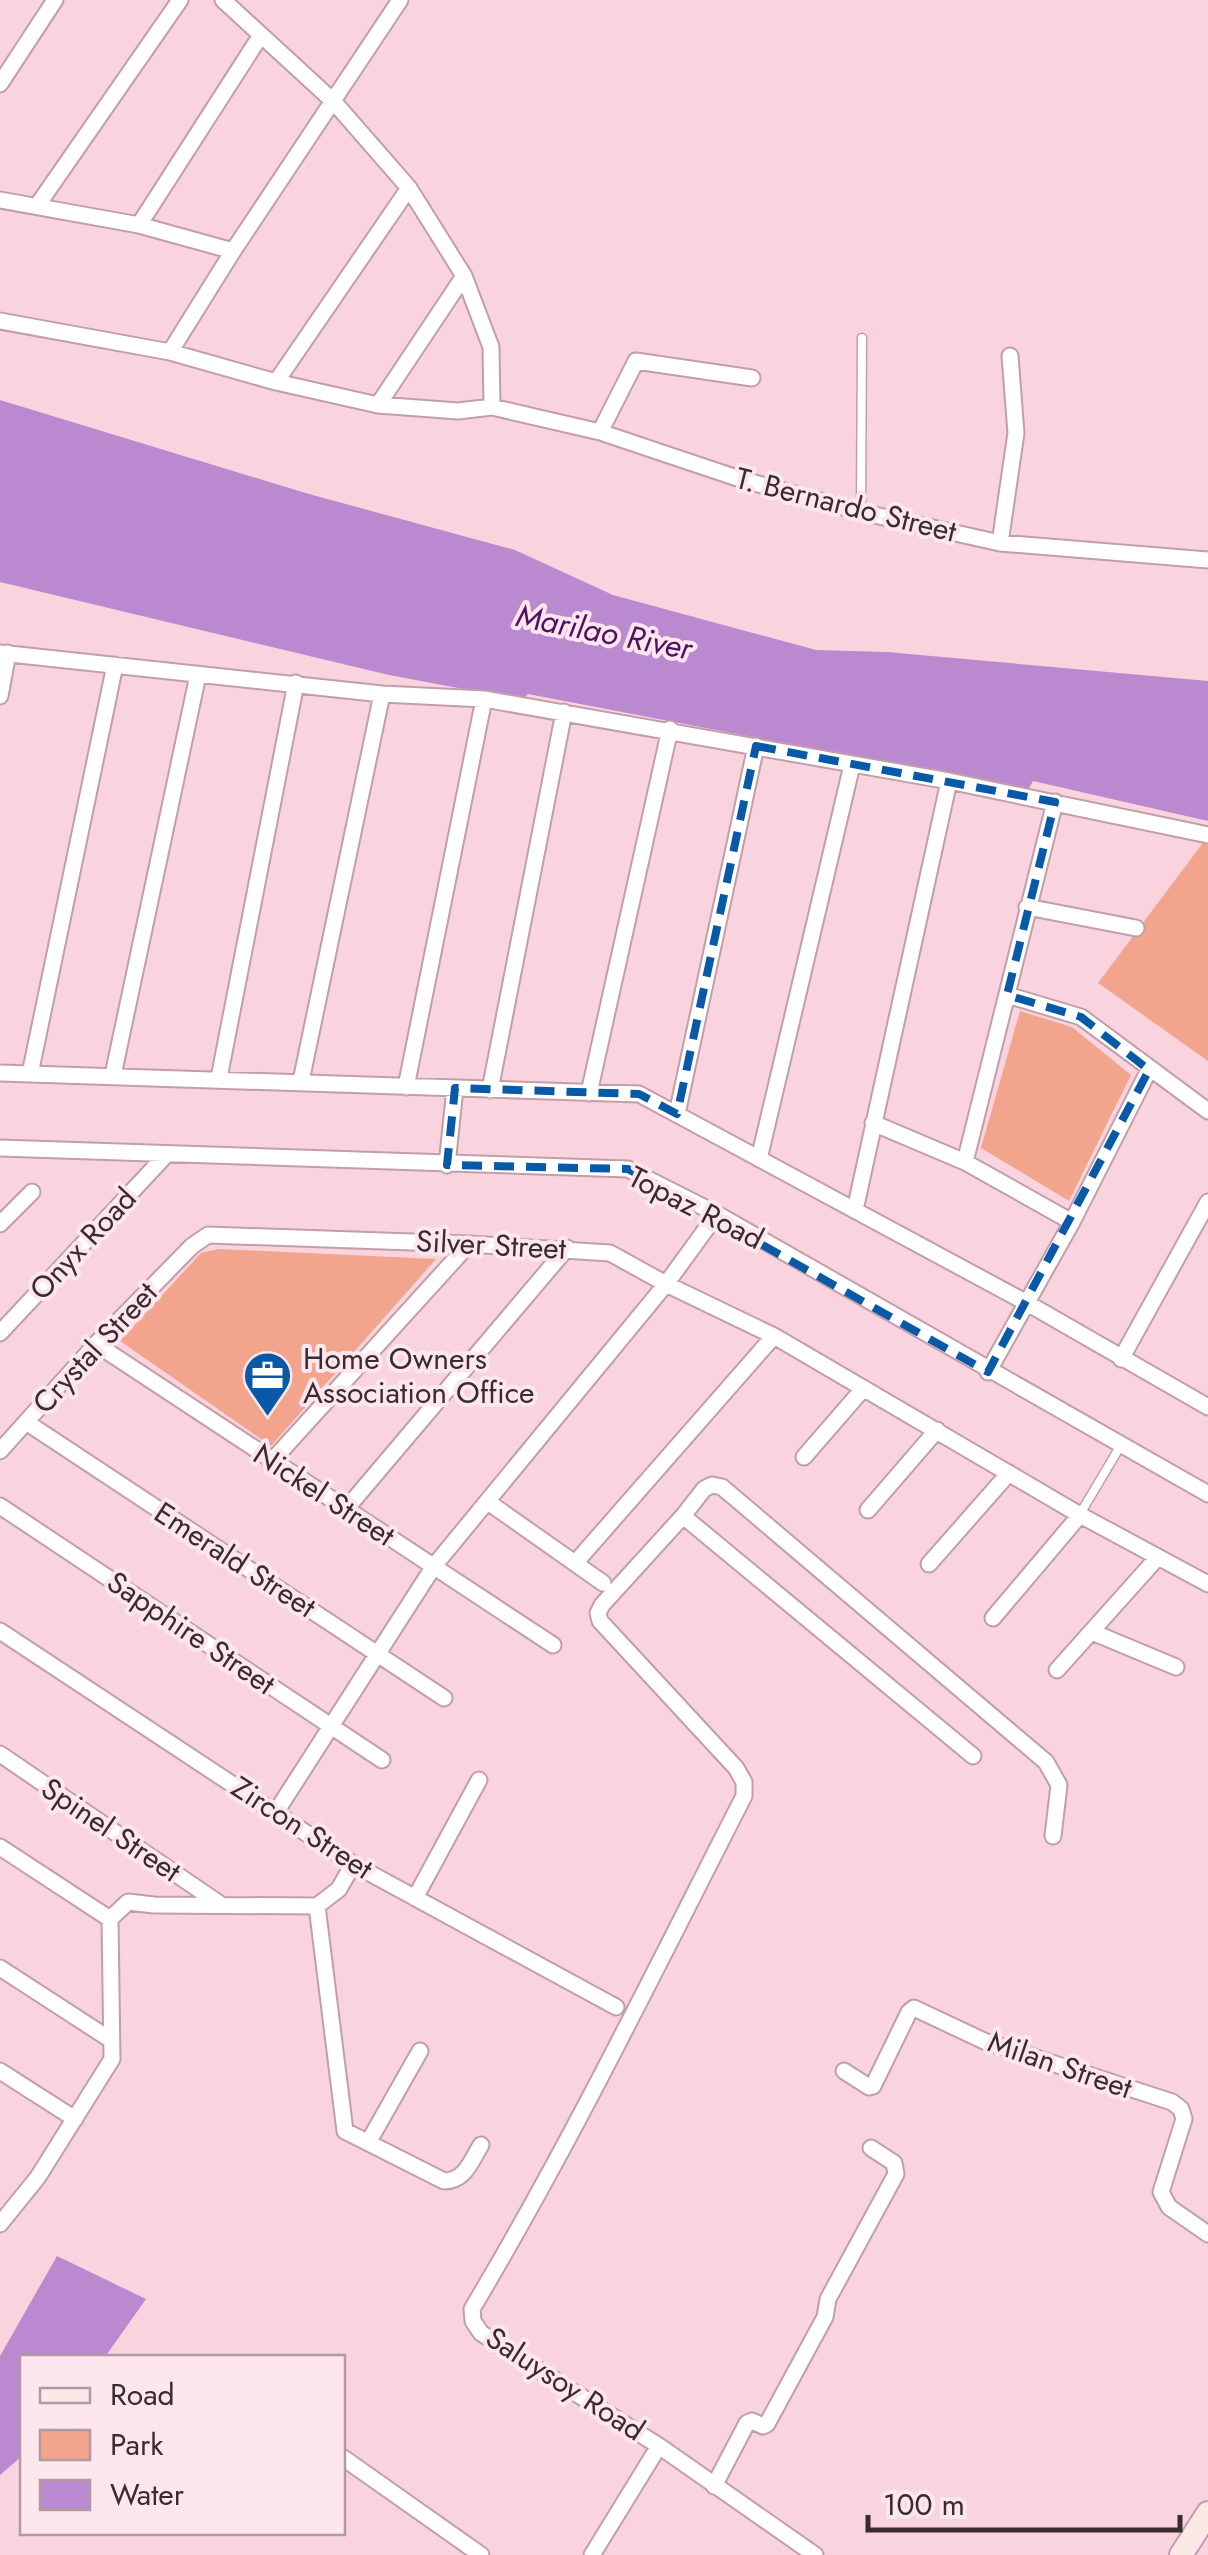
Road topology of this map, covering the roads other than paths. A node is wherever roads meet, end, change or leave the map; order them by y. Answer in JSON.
{"nodes":[{"id":1,"x":55,"y":0,"type":"edge"},
{"id":2,"x":180,"y":0,"type":"edge"},
{"id":3,"x":223,"y":0,"type":"edge"},
{"id":4,"x":394,"y":2,"type":"edge"},
{"id":5,"x":261,"y":35,"type":"junction"},
{"id":6,"x":0,"y":84,"type":"edge"},
{"id":7,"x":334,"y":102,"type":"junction"},
{"id":8,"x":408,"y":188,"type":"junction"},
{"id":9,"x":0,"y":200,"type":"edge"},
{"id":10,"x":37,"y":206,"type":"junction"},
{"id":11,"x":139,"y":225,"type":"junction"},
{"id":12,"x":233,"y":251,"type":"junction"},
{"id":13,"x":464,"y":276,"type":"junction"},
{"id":14,"x":0,"y":320,"type":"edge"},
{"id":15,"x":862,"y":338,"type":"dead end"},
{"id":16,"x":170,"y":352,"type":"junction"},
{"id":17,"x":1010,"y":356,"type":"dead end"},
{"id":18,"x":752,"y":378,"type":"dead end"},
{"id":19,"x":276,"y":382,"type":"junction"},
{"id":20,"x":378,"y":405,"type":"junction"},
{"id":21,"x":492,"y":406,"type":"junction"},
{"id":22,"x":600,"y":432,"type":"junction"},
{"id":23,"x":861,"y":512,"type":"junction"},
{"id":24,"x":1000,"y":543,"type":"junction"},
{"id":25,"x":1208,"y":560,"type":"edge"},
{"id":26,"x":4,"y":653,"type":"edge"},
{"id":27,"x":115,"y":664,"type":"junction"},
{"id":28,"x":198,"y":674,"type":"junction"},
{"id":29,"x":296,"y":684,"type":"junction"},
{"id":30,"x":382,"y":694,"type":"junction"},
{"id":31,"x":0,"y":696,"type":"edge"},
{"id":32,"x":484,"y":699,"type":"junction"},
{"id":33,"x":564,"y":712,"type":"junction"},
{"id":34,"x":670,"y":730,"type":"junction"},
{"id":35,"x":756,"y":746,"type":"junction"},
{"id":36,"x":852,"y":765,"type":"junction"},
{"id":37,"x":949,"y":781,"type":"junction"},
{"id":38,"x":1055,"y":802,"type":"junction"},
{"id":39,"x":1208,"y":835,"type":"edge"},
{"id":40,"x":1027,"y":908,"type":"junction"},
{"id":41,"x":1136,"y":928,"type":"dead end"},
{"id":42,"x":1007,"y":995,"type":"junction"},
{"id":43,"x":1149,"y":1070,"type":"junction"},
{"id":44,"x":0,"y":1073,"type":"edge"},
{"id":45,"x":30,"y":1074,"type":"junction"},
{"id":46,"x":113,"y":1075,"type":"junction"},
{"id":47,"x":219,"y":1078,"type":"junction"},
{"id":48,"x":301,"y":1082,"type":"junction"},
{"id":49,"x":406,"y":1087,"type":"junction"},
{"id":50,"x":455,"y":1088,"type":"junction"},
{"id":51,"x":490,"y":1090,"type":"junction"},
{"id":52,"x":589,"y":1093,"type":"junction"},
{"id":53,"x":1208,"y":1111,"type":"edge"},
{"id":54,"x":677,"y":1114,"type":"junction"},
{"id":55,"x":873,"y":1123,"type":"junction"},
{"id":56,"x":0,"y":1148,"type":"edge"},
{"id":57,"x":166,"y":1155,"type":"junction"},
{"id":58,"x":759,"y":1159,"type":"junction"},
{"id":59,"x":965,"y":1162,"type":"junction"},
{"id":60,"x":447,"y":1166,"type":"junction"},
{"id":61,"x":32,"y":1192,"type":"dead end"},
{"id":62,"x":1208,"y":1202,"type":"edge"},
{"id":63,"x":855,"y":1210,"type":"junction"},
{"id":64,"x":717,"y":1214,"type":"junction"},
{"id":65,"x":1072,"y":1222,"type":"junction"},
{"id":66,"x":0,"y":1224,"type":"edge"},
{"id":67,"x":469,"y":1244,"type":"junction"},
{"id":68,"x":192,"y":1246,"type":"joint"},
{"id":69,"x":566,"y":1248,"type":"junction"},
{"id":70,"x":666,"y":1284,"type":"junction"},
{"id":71,"x":1027,"y":1303,"type":"junction"},
{"id":72,"x":0,"y":1334,"type":"edge"},
{"id":73,"x":774,"y":1336,"type":"junction"},
{"id":74,"x":96,"y":1344,"type":"junction"},
{"id":75,"x":1122,"y":1359,"type":"junction"},
{"id":76,"x":988,"y":1372,"type":"junction"},
{"id":77,"x":863,"y":1390,"type":"junction"},
{"id":78,"x":1207,"y":1406,"type":"edge"},
{"id":79,"x":26,"y":1422,"type":"junction"},
{"id":80,"x":937,"y":1430,"type":"junction"},
{"id":81,"x":1122,"y":1445,"type":"junction"},
{"id":82,"x":0,"y":1451,"type":"edge"},
{"id":83,"x":804,"y":1457,"type":"dead end"},
{"id":84,"x":271,"y":1462,"type":"junction"},
{"id":85,"x":1008,"y":1474,"type":"junction"},
{"id":86,"x":1208,"y":1494,"type":"edge"},
{"id":87,"x":488,"y":1502,"type":"junction"},
{"id":88,"x":0,"y":1506,"type":"edge"},
{"id":89,"x":346,"y":1509,"type":"junction"},
{"id":90,"x":868,"y":1510,"type":"dead end"},
{"id":91,"x":1080,"y":1514,"type":"junction"},
{"id":92,"x":683,"y":1516,"type":"junction"},
{"id":93,"x":1158,"y":1557,"type":"junction"},
{"id":94,"x":576,"y":1562,"type":"junction"},
{"id":95,"x":929,"y":1564,"type":"dead end"},
{"id":96,"x":434,"y":1566,"type":"junction"},
{"id":97,"x":603,"y":1583,"type":"dead end"},
{"id":98,"x":1208,"y":1584,"type":"edge"},
{"id":99,"x":993,"y":1618,"type":"dead end"},
{"id":100,"x":0,"y":1631,"type":"edge"},
{"id":101,"x":1092,"y":1632,"type":"junction"},
{"id":102,"x":552,"y":1644,"type":"dead end"},
{"id":103,"x":379,"y":1654,"type":"junction"},
{"id":104,"x":1176,"y":1667,"type":"dead end"},
{"id":105,"x":1057,"y":1670,"type":"dead end"},
{"id":106,"x":444,"y":1698,"type":"dead end"},
{"id":107,"x":332,"y":1726,"type":"junction"},
{"id":108,"x":0,"y":1754,"type":"edge"},
{"id":109,"x":973,"y":1756,"type":"dead end"},
{"id":110,"x":382,"y":1760,"type":"dead end"},
{"id":111,"x":479,"y":1780,"type":"dead end"},
{"id":112,"x":276,"y":1812,"type":"junction"},
{"id":113,"x":1054,"y":1836,"type":"dead end"},
{"id":114,"x":0,"y":1847,"type":"edge"},
{"id":115,"x":353,"y":1864,"type":"junction"},
{"id":116,"x":415,"y":1898,"type":"junction"},
{"id":117,"x":222,"y":1906,"type":"junction"},
{"id":118,"x":317,"y":1906,"type":"junction"},
{"id":119,"x":110,"y":1919,"type":"junction"},
{"id":120,"x":0,"y":1968,"type":"edge"},
{"id":121,"x":616,"y":2007,"type":"dead end"},
{"id":122,"x":111,"y":2040,"type":"junction"},
{"id":123,"x":420,"y":2050,"type":"dead end"},
{"id":124,"x":0,"y":2071,"type":"edge"},
{"id":125,"x":844,"y":2071,"type":"dead end"},
{"id":126,"x":74,"y":2119,"type":"junction"},
{"id":127,"x":369,"y":2142,"type":"junction"},
{"id":128,"x":481,"y":2145,"type":"dead end"},
{"id":129,"x":871,"y":2148,"type":"dead end"},
{"id":130,"x":0,"y":2192,"type":"edge"},
{"id":131,"x":17,"y":2204,"type":"junction"},
{"id":132,"x":0,"y":2224,"type":"edge"},
{"id":133,"x":1208,"y":2234,"type":"edge"},
{"id":134,"x":659,"y":2446,"type":"junction"},
{"id":135,"x":345,"y":2460,"type":"edge"},
{"id":136,"x":714,"y":2486,"type":"junction"},
{"id":137,"x":1208,"y":2513,"type":"edge"},
{"id":138,"x":481,"y":2555,"type":"edge"},
{"id":139,"x":592,"y":2555,"type":"edge"},
{"id":140,"x":816,"y":2555,"type":"edge"},
{"id":141,"x":1181,"y":2555,"type":"edge"}],
"edges":[{"from":1,"to":6,"type":"street"},
{"from":2,"to":10,"type":"street"},
{"from":3,"to":5,"type":"street"},
{"from":4,"to":7,"type":"street"},
{"from":5,"to":7,"type":"street"},
{"from":5,"to":11,"type":"street"},
{"from":7,"to":8,"type":"street"},
{"from":7,"to":12,"type":"street"},
{"from":8,"to":13,"type":"street"},
{"from":8,"to":19,"type":"street"},
{"from":9,"to":10,"type":"street"},
{"from":10,"to":11,"type":"street"},
{"from":11,"to":12,"type":"street"},
{"from":12,"to":16,"type":"street"},
{"from":13,"to":20,"type":"street"},
{"from":13,"to":21,"type":"street"},
{"from":14,"to":16,"type":"street","name":"T. Bernardo Street"},
{"from":15,"to":23,"type":"lane"},
{"from":16,"to":19,"type":"street","name":"T. Bernardo Street"},
{"from":17,"to":24,"type":"street"},
{"from":18,"to":22,"type":"street"},
{"from":19,"to":20,"type":"street","name":"T. Bernardo Street"},
{"from":20,"to":21,"type":"street","name":"T. Bernardo Street"},
{"from":21,"to":22,"type":"street","name":"T. Bernardo Street"},
{"from":22,"to":23,"type":"street","name":"T. Bernardo Street"},
{"from":23,"to":24,"type":"street","name":"T. Bernardo Street"},
{"from":24,"to":25,"type":"street","name":"T. Bernardo Street"},
{"from":26,"to":27,"type":"street"},
{"from":26,"to":31,"type":"street"},
{"from":27,"to":28,"type":"street"},
{"from":27,"to":45,"type":"street"},
{"from":28,"to":29,"type":"street"},
{"from":28,"to":46,"type":"street"},
{"from":29,"to":30,"type":"street"},
{"from":29,"to":47,"type":"street"},
{"from":30,"to":32,"type":"street"},
{"from":30,"to":48,"type":"street"},
{"from":32,"to":33,"type":"street"},
{"from":32,"to":49,"type":"street"},
{"from":33,"to":34,"type":"street"},
{"from":33,"to":51,"type":"street"},
{"from":34,"to":35,"type":"street"},
{"from":34,"to":52,"type":"street"},
{"from":35,"to":36,"type":"street"},
{"from":35,"to":54,"type":"street"},
{"from":36,"to":37,"type":"street"},
{"from":36,"to":58,"type":"street"},
{"from":37,"to":38,"type":"street"},
{"from":37,"to":55,"type":"street"},
{"from":38,"to":39,"type":"street"},
{"from":38,"to":40,"type":"street"},
{"from":40,"to":41,"type":"street"},
{"from":40,"to":42,"type":"street"},
{"from":42,"to":43,"type":"street"},
{"from":42,"to":59,"type":"street"},
{"from":43,"to":53,"type":"street"},
{"from":43,"to":65,"type":"street"},
{"from":44,"to":45,"type":"street"},
{"from":45,"to":46,"type":"street"},
{"from":46,"to":47,"type":"street"},
{"from":47,"to":48,"type":"street"},
{"from":48,"to":49,"type":"street"},
{"from":49,"to":50,"type":"street"},
{"from":50,"to":51,"type":"street"},
{"from":50,"to":60,"type":"street"},
{"from":51,"to":52,"type":"street"},
{"from":52,"to":54,"type":"street"},
{"from":54,"to":58,"type":"street"},
{"from":55,"to":59,"type":"street"},
{"from":55,"to":63,"type":"street"},
{"from":56,"to":57,"type":"street","name":"Topaz Road"},
{"from":57,"to":60,"type":"street","name":"Topaz Road"},
{"from":57,"to":72,"type":"street","name":"Onyx Road"},
{"from":58,"to":63,"type":"street"},
{"from":59,"to":65,"type":"street"},
{"from":60,"to":64,"type":"street","name":"Topaz Road"},
{"from":61,"to":66,"type":"street"},
{"from":62,"to":75,"type":"street"},
{"from":63,"to":71,"type":"street"},
{"from":64,"to":70,"type":"street"},
{"from":64,"to":76,"type":"street","name":"Topaz Road"},
{"from":65,"to":71,"type":"street"},
{"from":67,"to":68,"type":"street","name":"Silver Street"},
{"from":67,"to":69,"type":"street","name":"Silver Street"},
{"from":67,"to":84,"type":"street"},
{"from":68,"to":74,"type":"street","name":"Crystal Street"},
{"from":69,"to":70,"type":"street","name":"Silver Street"},
{"from":69,"to":89,"type":"street"},
{"from":70,"to":73,"type":"street","name":"Silver Street"},
{"from":70,"to":87,"type":"street"},
{"from":71,"to":75,"type":"street"},
{"from":71,"to":76,"type":"street"},
{"from":73,"to":77,"type":"street","name":"Silver Street"},
{"from":73,"to":94,"type":"street"},
{"from":74,"to":79,"type":"street","name":"Crystal Street"},
{"from":74,"to":84,"type":"street","name":"Nickel Street"},
{"from":75,"to":78,"type":"street"},
{"from":76,"to":81,"type":"street","name":"Topaz Road"},
{"from":77,"to":80,"type":"street","name":"Silver Street"},
{"from":77,"to":83,"type":"street"},
{"from":79,"to":82,"type":"street","name":"Crystal Street"},
{"from":79,"to":103,"type":"street","name":"Emerald Street"},
{"from":80,"to":85,"type":"street","name":"Silver Street"},
{"from":80,"to":90,"type":"street"},
{"from":81,"to":86,"type":"street","name":"Topaz Road"},
{"from":81,"to":91,"type":"lane"},
{"from":84,"to":89,"type":"street","name":"Nickel Street"},
{"from":85,"to":91,"type":"street","name":"Silver Street"},
{"from":85,"to":95,"type":"street"},
{"from":87,"to":94,"type":"street"},
{"from":87,"to":96,"type":"street"},
{"from":88,"to":107,"type":"street","name":"Sapphire Street"},
{"from":89,"to":96,"type":"street","name":"Nickel Street"},
{"from":91,"to":93,"type":"street","name":"Silver Street"},
{"from":91,"to":99,"type":"street"},
{"from":92,"to":109,"type":"street"},
{"from":92,"to":113,"type":"street"},
{"from":92,"to":134,"type":"street","name":"Saluysoy Road"},
{"from":93,"to":98,"type":"street","name":"Silver Street"},
{"from":93,"to":101,"type":"street"},
{"from":94,"to":97,"type":"street"},
{"from":96,"to":102,"type":"street","name":"Nickel Street"},
{"from":96,"to":103,"type":"street"},
{"from":100,"to":112,"type":"street","name":"Zircon Street"},
{"from":101,"to":104,"type":"street"},
{"from":101,"to":105,"type":"street"},
{"from":103,"to":106,"type":"street","name":"Emerald Street"},
{"from":103,"to":107,"type":"street"},
{"from":107,"to":110,"type":"street","name":"Sapphire Street"},
{"from":107,"to":112,"type":"street"},
{"from":108,"to":117,"type":"street","name":"Spinel Street"},
{"from":111,"to":116,"type":"street"},
{"from":112,"to":115,"type":"street","name":"Zircon Street"},
{"from":114,"to":119,"type":"street"},
{"from":115,"to":116,"type":"street","name":"Zircon Street"},
{"from":115,"to":118,"type":"street"},
{"from":116,"to":121,"type":"street","name":"Zircon Street"},
{"from":117,"to":118,"type":"street"},
{"from":117,"to":119,"type":"street"},
{"from":118,"to":127,"type":"street"},
{"from":119,"to":122,"type":"street"},
{"from":120,"to":122,"type":"street"},
{"from":122,"to":126,"type":"street"},
{"from":123,"to":127,"type":"street"},
{"from":124,"to":126,"type":"street"},
{"from":125,"to":133,"type":"street","name":"Milan Street"},
{"from":126,"to":131,"type":"street"},
{"from":127,"to":128,"type":"street"},
{"from":129,"to":136,"type":"street"},
{"from":130,"to":131,"type":"street"},
{"from":131,"to":132,"type":"street"},
{"from":134,"to":136,"type":"street","name":"Saluysoy Road"},
{"from":134,"to":139,"type":"street"},
{"from":135,"to":138,"type":"street"},
{"from":136,"to":140,"type":"street","name":"Saluysoy Road"},
{"from":137,"to":141,"type":"main road"}]}
